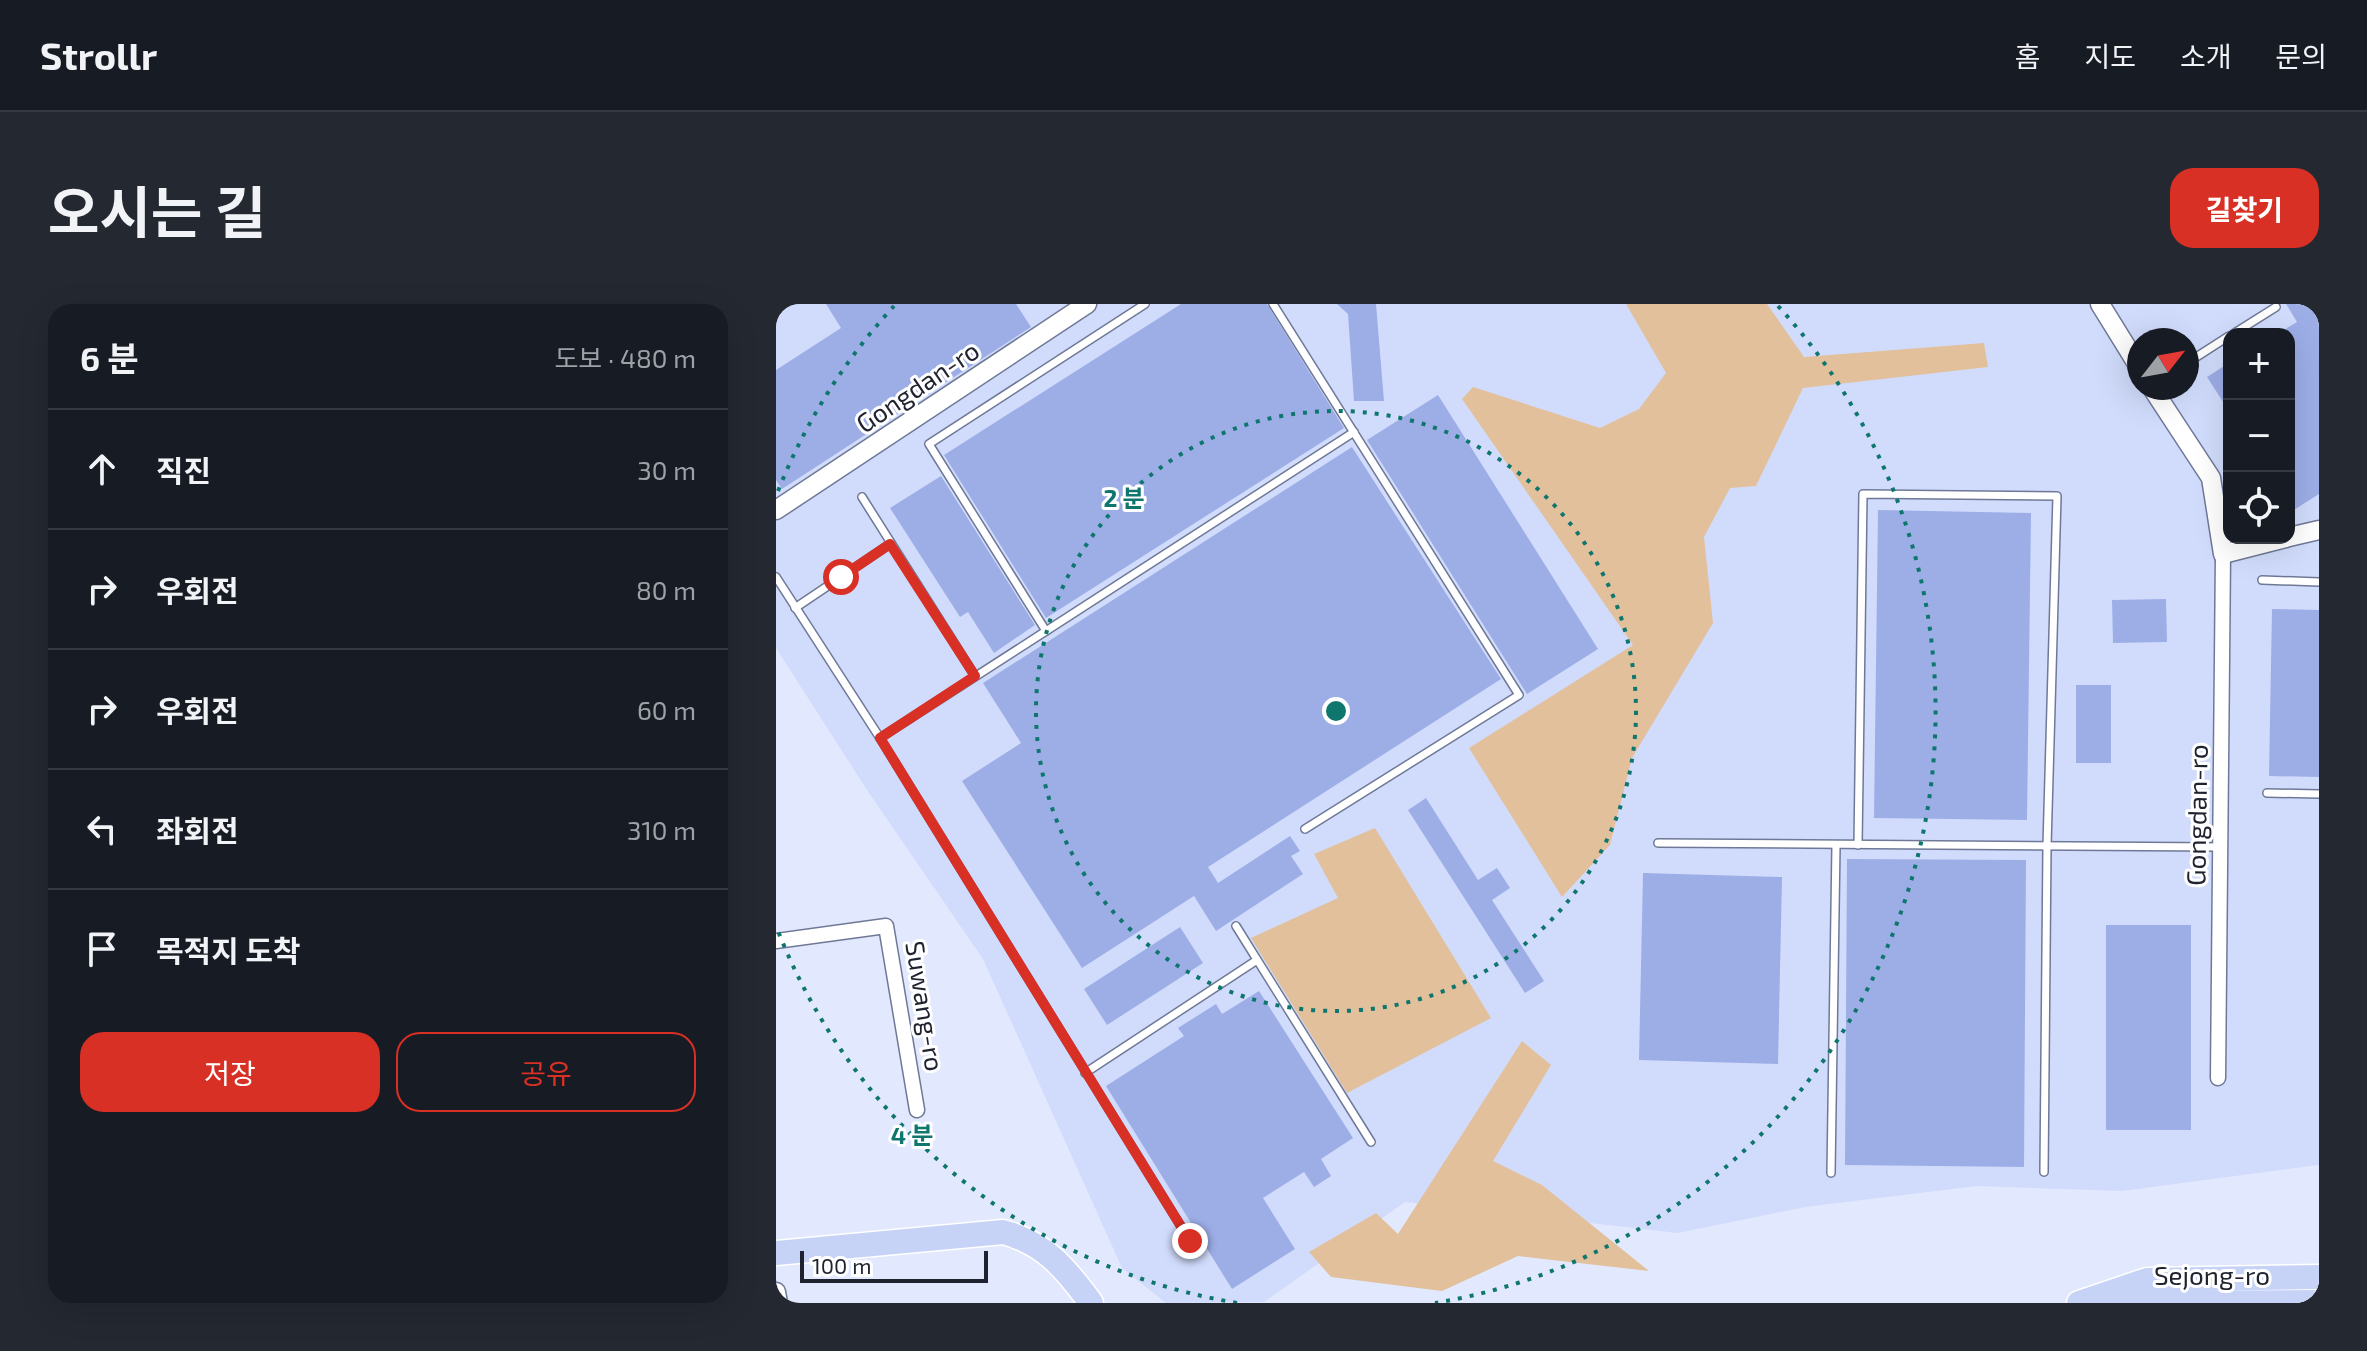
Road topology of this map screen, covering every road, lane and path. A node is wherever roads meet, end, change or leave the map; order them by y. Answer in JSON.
{"nodes":[{"id":1,"x":1087,"y":304,"type":"edge"},
{"id":2,"x":1145,"y":304,"type":"edge"},
{"id":3,"x":1273,"y":304,"type":"edge"},
{"id":4,"x":2100,"y":304,"type":"edge"},
{"id":5,"x":2276,"y":307,"type":"dead end"},
{"id":6,"x":2242,"y":328,"type":"edge"},
{"id":7,"x":2223,"y":340,"type":"edge"},
{"id":8,"x":2127,"y":348,"type":"edge"},
{"id":9,"x":2199,"y":355,"type":"edge"},
{"id":10,"x":2160,"y":400,"type":"edge"},
{"id":11,"x":1354,"y":432,"type":"junction"},
{"id":12,"x":862,"y":497,"type":"dead end"},
{"id":13,"x":776,"y":510,"type":"edge"},
{"id":14,"x":2319,"y":530,"type":"edge"},
{"id":15,"x":2295,"y":536,"type":"edge"},
{"id":16,"x":890,"y":544,"type":"junction"},
{"id":17,"x":2263,"y":544,"type":"edge"},
{"id":18,"x":2223,"y":554,"type":"junction"},
{"id":19,"x":776,"y":577,"type":"edge"},
{"id":20,"x":2262,"y":580,"type":"dead end"},
{"id":21,"x":2319,"y":582,"type":"edge"},
{"id":22,"x":795,"y":608,"type":"junction"},
{"id":23,"x":1046,"y":631,"type":"junction"},
{"id":24,"x":975,"y":676,"type":"junction"},
{"id":25,"x":880,"y":738,"type":"junction"},
{"id":26,"x":2267,"y":793,"type":"dead end"},
{"id":27,"x":2319,"y":794,"type":"edge"},
{"id":28,"x":1305,"y":829,"type":"dead end"},
{"id":29,"x":1658,"y":843,"type":"dead end"},
{"id":30,"x":1836,"y":845,"type":"junction"},
{"id":31,"x":1858,"y":845,"type":"junction"},
{"id":32,"x":2047,"y":846,"type":"junction"},
{"id":33,"x":2221,"y":847,"type":"junction"},
{"id":34,"x":1236,"y":926,"type":"dead end"},
{"id":35,"x":776,"y":941,"type":"edge"},
{"id":36,"x":1257,"y":960,"type":"junction"},
{"id":37,"x":1085,"y":1073,"type":"junction"},
{"id":38,"x":2218,"y":1078,"type":"dead end"},
{"id":39,"x":917,"y":1110,"type":"dead end"},
{"id":40,"x":1371,"y":1142,"type":"dead end"},
{"id":41,"x":2044,"y":1172,"type":"dead end"},
{"id":42,"x":1831,"y":1173,"type":"dead end"},
{"id":43,"x":1190,"y":1241,"type":"dead end"},
{"id":44,"x":776,"y":1253,"type":"edge"},
{"id":45,"x":1059,"y":1261,"type":"junction"},
{"id":46,"x":2319,"y":1277,"type":"edge"},
{"id":47,"x":776,"y":1292,"type":"edge"},
{"id":48,"x":2319,"y":1302,"type":"edge"},
{"id":49,"x":778,"y":1303,"type":"edge"},
{"id":50,"x":1070,"y":1303,"type":"edge"},
{"id":51,"x":1091,"y":1303,"type":"edge"},
{"id":52,"x":2079,"y":1303,"type":"edge"},
{"id":53,"x":2104,"y":1303,"type":"edge"}],
"edges":[{"from":1,"to":13,"type":"street","name":"Gongdan-ro"},
{"from":2,"to":23,"type":"lane"},
{"from":3,"to":11,"type":"lane"},
{"from":4,"to":8,"type":"street"},
{"from":5,"to":6,"type":"lane"},
{"from":7,"to":9,"type":"lane"},
{"from":10,"to":18,"type":"street","name":"Gongdan-ro"},
{"from":11,"to":23,"type":"lane"},
{"from":11,"to":28,"type":"lane"},
{"from":12,"to":16,"type":"lane"},
{"from":14,"to":15,"type":"street"},
{"from":16,"to":22,"type":"lane"},
{"from":16,"to":24,"type":"lane"},
{"from":17,"to":18,"type":"street"},
{"from":18,"to":33,"type":"street","name":"Gongdan-ro"},
{"from":19,"to":22,"type":"lane"},
{"from":20,"to":21,"type":"lane"},
{"from":22,"to":25,"type":"lane"},
{"from":23,"to":24,"type":"lane"},
{"from":24,"to":25,"type":"lane"},
{"from":25,"to":37,"type":"lane"},
{"from":26,"to":27,"type":"lane"},
{"from":29,"to":30,"type":"lane"},
{"from":30,"to":31,"type":"lane"},
{"from":30,"to":42,"type":"lane"},
{"from":31,"to":32,"type":"lane"},
{"from":31,"to":32,"type":"lane"},
{"from":32,"to":33,"type":"lane"},
{"from":32,"to":41,"type":"lane"},
{"from":33,"to":38,"type":"street","name":"Gongdan-ro"},
{"from":34,"to":36,"type":"lane"},
{"from":35,"to":39,"type":"street","name":"Suwang-ro"},
{"from":36,"to":37,"type":"lane"},
{"from":36,"to":40,"type":"lane"},
{"from":37,"to":43,"type":"lane"},
{"from":44,"to":45,"type":"highway"},
{"from":45,"to":50,"type":"highway"},
{"from":45,"to":51,"type":"highway"},
{"from":46,"to":52,"type":"highway"},
{"from":47,"to":49,"type":"street"},
{"from":48,"to":53,"type":"highway","name":"Sejong-ro"}]}
